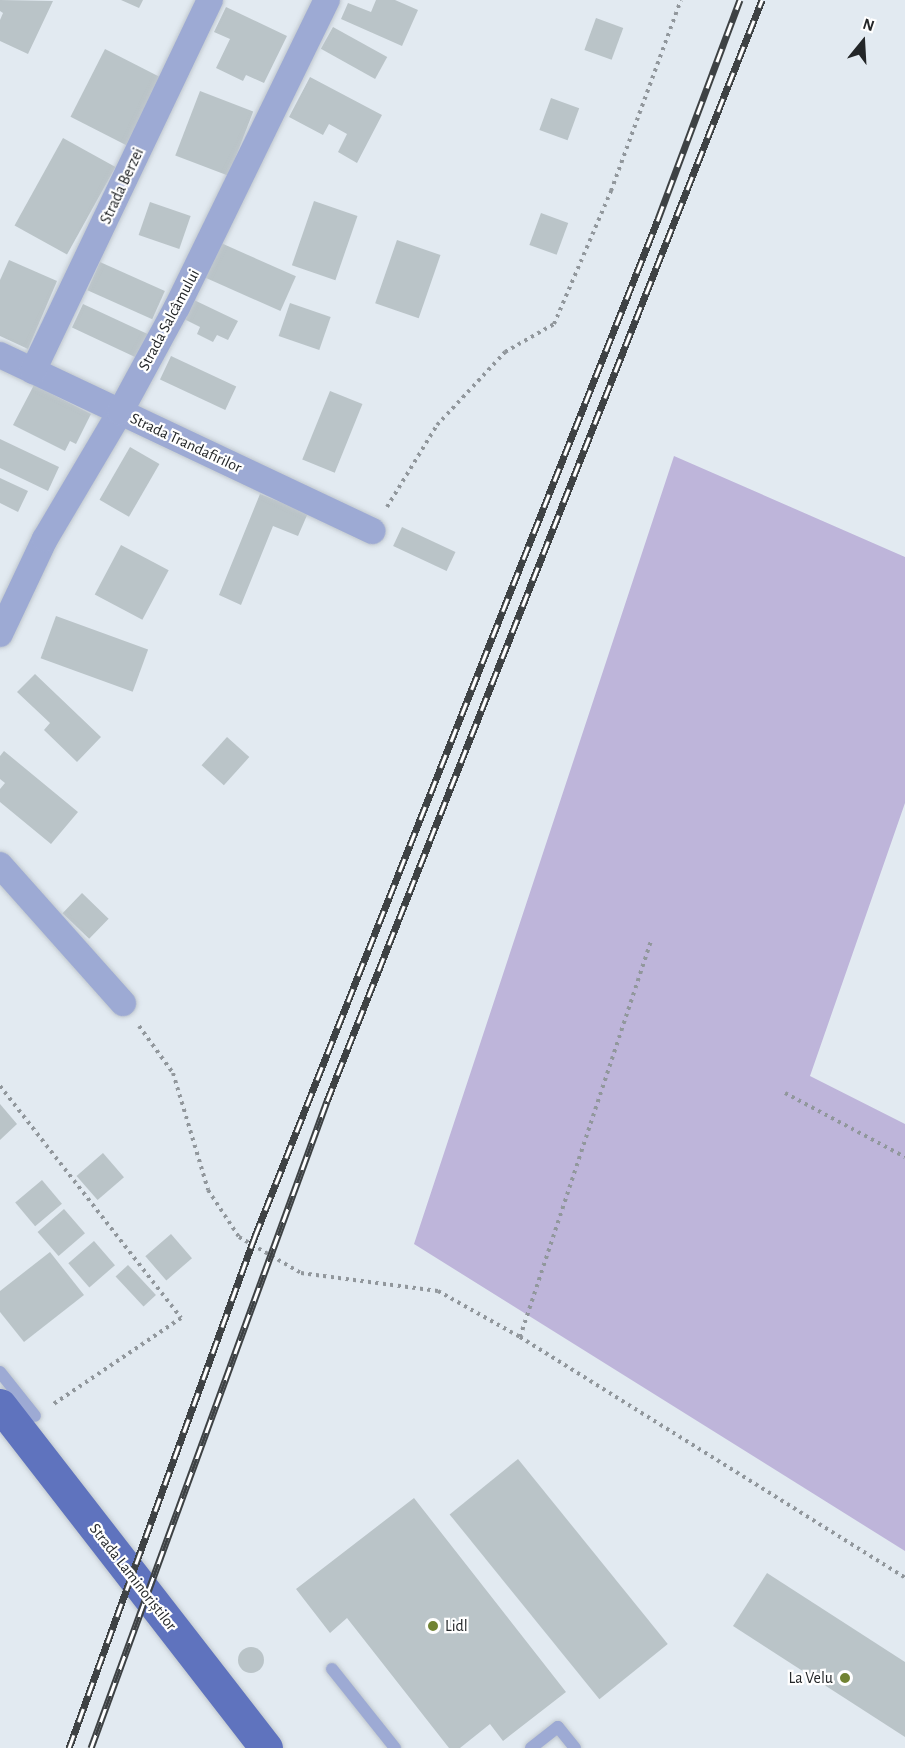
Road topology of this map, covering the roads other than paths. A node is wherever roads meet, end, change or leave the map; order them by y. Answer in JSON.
{"nodes":[{"id":1,"x":210,"y":0,"type":"edge"},
{"id":2,"x":327,"y":0,"type":"edge"},
{"id":3,"x":0,"y":355,"type":"edge"},
{"id":4,"x":33,"y":371,"type":"junction"},
{"id":5,"x":120,"y":412,"type":"junction"},
{"id":6,"x":373,"y":531,"type":"road end"},
{"id":7,"x":0,"y":634,"type":"edge"},
{"id":8,"x":0,"y":865,"type":"edge"},
{"id":9,"x":123,"y":1003,"type":"road end"},
{"id":10,"x":0,"y":1372,"type":"edge"},
{"id":11,"x":0,"y":1405,"type":"edge"},
{"id":12,"x":35,"y":1416,"type":"road end"},
{"id":13,"x":332,"y":1669,"type":"dead end"},
{"id":14,"x":266,"y":1748,"type":"edge"},
{"id":15,"x":395,"y":1748,"type":"edge"},
{"id":16,"x":531,"y":1748,"type":"edge"},
{"id":17,"x":575,"y":1748,"type":"edge"}],
"edges":[{"from":1,"to":4,"type":"street","name":"Strada Berzei"},
{"from":2,"to":5,"type":"street","name":"Strada Salcâmului"},
{"from":3,"to":4,"type":"street","name":"Strada Trandafirilor"},
{"from":4,"to":5,"type":"street","name":"Strada Trandafirilor"},
{"from":5,"to":6,"type":"street","name":"Strada Trandafirilor"},
{"from":5,"to":7,"type":"street","name":"Strada Salcâmului"},
{"from":8,"to":9,"type":"street"},
{"from":10,"to":12,"type":"lane"},
{"from":11,"to":14,"type":"main road","name":"Strada Laminoriștilor"},
{"from":13,"to":15,"type":"lane"},
{"from":16,"to":17,"type":"lane"}]}
